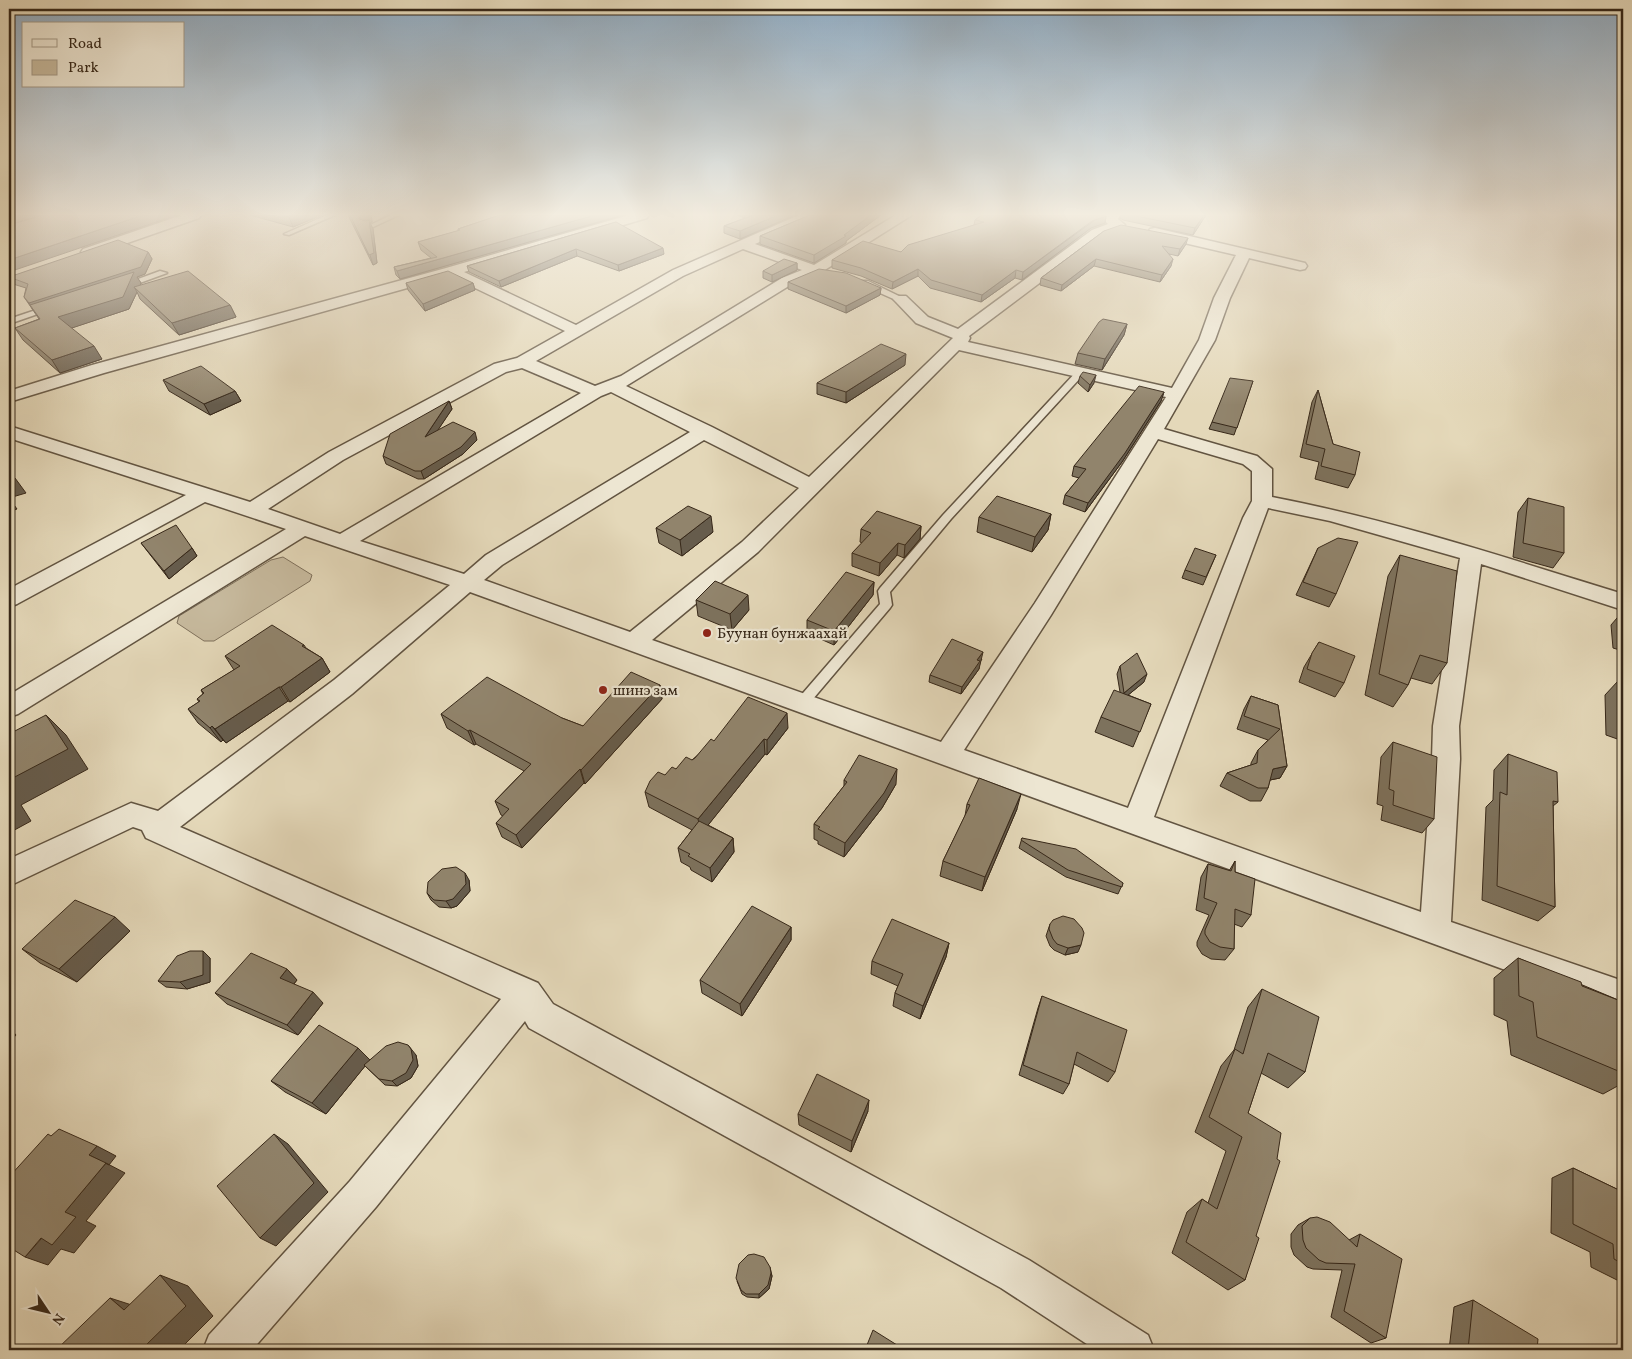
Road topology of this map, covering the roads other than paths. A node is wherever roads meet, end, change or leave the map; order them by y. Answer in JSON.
{"nodes":[{"id":1,"x":146,"y":278,"type":"edge"},
{"id":2,"x":421,"y":278,"type":"edge"},
{"id":3,"x":468,"y":278,"type":"edge"},
{"id":4,"x":667,"y":278,"type":"edge"},
{"id":5,"x":796,"y":278,"type":"edge"},
{"id":6,"x":1038,"y":278,"type":"edge"},
{"id":7,"x":1232,"y":278,"type":"edge"},
{"id":8,"x":860,"y":281,"type":"edge"},
{"id":9,"x":118,"y":287,"type":"edge"},
{"id":10,"x":901,"y":299,"type":"joint"},
{"id":11,"x":63,"y":304,"type":"edge"},
{"id":12,"x":9,"y":322,"type":"edge"},
{"id":13,"x":577,"y":331,"type":"junction"},
{"id":14,"x":958,"y":340,"type":"junction"},
{"id":15,"x":523,"y":362,"type":"junction"},
{"id":16,"x":1080,"y":373,"type":"junction"},
{"id":17,"x":603,"y":389,"type":"junction"},
{"id":18,"x":1177,"y":394,"type":"junction"},
{"id":19,"x":9,"y":397,"type":"edge"},
{"id":20,"x":705,"y":431,"type":"junction"},
{"id":21,"x":9,"y":432,"type":"edge"},
{"id":22,"x":1153,"y":432,"type":"junction"},
{"id":23,"x":812,"y":486,"type":"junction"},
{"id":24,"x":204,"y":494,"type":"junction"},
{"id":25,"x":1262,"y":501,"type":"junction"},
{"id":26,"x":252,"y":510,"type":"junction"},
{"id":27,"x":304,"y":528,"type":"junction"},
{"id":28,"x":342,"y":542,"type":"junction"},
{"id":29,"x":1472,"y":554,"type":"junction"},
{"id":30,"x":466,"y":582,"type":"junction"},
{"id":31,"x":9,"y":599,"type":"edge"},
{"id":32,"x":1623,"y":602,"type":"edge"},
{"id":33,"x":633,"y":642,"type":"junction"},
{"id":34,"x":802,"y":703,"type":"junction"},
{"id":35,"x":9,"y":707,"type":"edge"},
{"id":36,"x":948,"y":755,"type":"junction"},
{"id":37,"x":1137,"y":823,"type":"junction"},
{"id":38,"x":156,"y":829,"type":"junction"},
{"id":39,"x":9,"y":873,"type":"edge"},
{"id":40,"x":1435,"y":931,"type":"junction"},
{"id":41,"x":526,"y":994,"type":"junction"},
{"id":42,"x":1623,"y":997,"type":"edge"},
{"id":43,"x":224,"y":1350,"type":"edge"},
{"id":44,"x":1133,"y":1350,"type":"edge"}],
"edges":[{"from":1,"to":9,"type":"lane"},
{"from":2,"to":19,"type":"street"},
{"from":3,"to":13,"type":"street"},
{"from":4,"to":13,"type":"street"},
{"from":5,"to":17,"type":"street"},
{"from":6,"to":14,"type":"street"},
{"from":7,"to":18,"type":"street"},
{"from":8,"to":10,"type":"lane"},
{"from":10,"to":14,"type":"street"},
{"from":11,"to":12,"type":"lane"},
{"from":13,"to":15,"type":"street"},
{"from":14,"to":16,"type":"street"},
{"from":14,"to":23,"type":"street"},
{"from":15,"to":17,"type":"street"},
{"from":15,"to":26,"type":"street"},
{"from":16,"to":18,"type":"street"},
{"from":16,"to":34,"type":"lane"},
{"from":17,"to":20,"type":"street"},
{"from":17,"to":28,"type":"street"},
{"from":18,"to":22,"type":"street"},
{"from":20,"to":23,"type":"street"},
{"from":20,"to":30,"type":"street"},
{"from":21,"to":24,"type":"street"},
{"from":22,"to":25,"type":"street"},
{"from":22,"to":36,"type":"street"},
{"from":23,"to":33,"type":"street"},
{"from":24,"to":26,"type":"street"},
{"from":24,"to":31,"type":"street"},
{"from":25,"to":29,"type":"street"},
{"from":25,"to":37,"type":"street"},
{"from":26,"to":27,"type":"street"},
{"from":27,"to":28,"type":"street"},
{"from":27,"to":35,"type":"street"},
{"from":28,"to":30,"type":"street"},
{"from":29,"to":32,"type":"street"},
{"from":29,"to":40,"type":"street"},
{"from":30,"to":33,"type":"street"},
{"from":30,"to":38,"type":"street"},
{"from":33,"to":34,"type":"street"},
{"from":34,"to":36,"type":"street"},
{"from":36,"to":37,"type":"street"},
{"from":37,"to":40,"type":"street"},
{"from":38,"to":39,"type":"street"},
{"from":38,"to":41,"type":"street"},
{"from":40,"to":42,"type":"street"},
{"from":41,"to":43,"type":"street"},
{"from":41,"to":44,"type":"street"}]}
